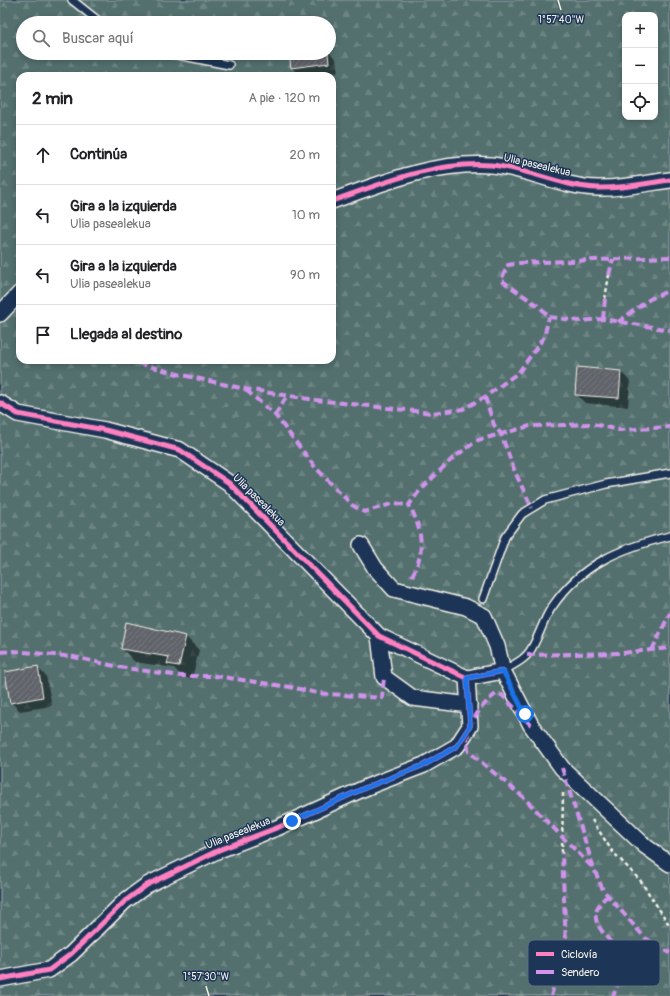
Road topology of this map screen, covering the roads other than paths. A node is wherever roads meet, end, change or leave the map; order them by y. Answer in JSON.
{"nodes":[{"id":1,"x":72,"y":0,"type":"edge"},
{"id":2,"x":92,"y":16,"type":"edge"},
{"id":3,"x":203,"y":60,"type":"edge"},
{"id":4,"x":229,"y":65,"type":"dead end"},
{"id":5,"x":670,"y":180,"type":"edge"},
{"id":6,"x":336,"y":200,"type":"edge"},
{"id":7,"x":16,"y":297,"type":"edge"},
{"id":8,"x":0,"y":314,"type":"edge"},
{"id":9,"x":0,"y":403,"type":"edge"},
{"id":10,"x":670,"y":473,"type":"edge"},
{"id":11,"x":670,"y":536,"type":"edge"},
{"id":12,"x":361,"y":545,"type":"dead end"},
{"id":13,"x":483,"y":599,"type":"dead end"},
{"id":14,"x":378,"y":636,"type":"junction"},
{"id":15,"x":503,"y":671,"type":"junction"},
{"id":16,"x":467,"y":678,"type":"junction"},
{"id":17,"x":469,"y":705,"type":"junction"},
{"id":18,"x":670,"y":864,"type":"edge"},
{"id":19,"x":0,"y":979,"type":"edge"}],
"edges":[{"from":1,"to":2,"type":"lane"},
{"from":3,"to":4,"type":"lane"},
{"from":5,"to":6,"type":"street","name":"Ulia pasealekua"},
{"from":7,"to":8,"type":"street"},
{"from":9,"to":14,"type":"street","name":"Ulia pasealekua"},
{"from":10,"to":13,"type":"lane"},
{"from":11,"to":15,"type":"lane"},
{"from":12,"to":15,"type":"street"},
{"from":14,"to":16,"type":"street","name":"Ulia pasealekua"},
{"from":14,"to":17,"type":"street"},
{"from":15,"to":16,"type":"street"},
{"from":15,"to":18,"type":"street"},
{"from":16,"to":17,"type":"street","name":"Ulia pasealekua"},
{"from":17,"to":19,"type":"street","name":"Ulia pasealekua"}]}
